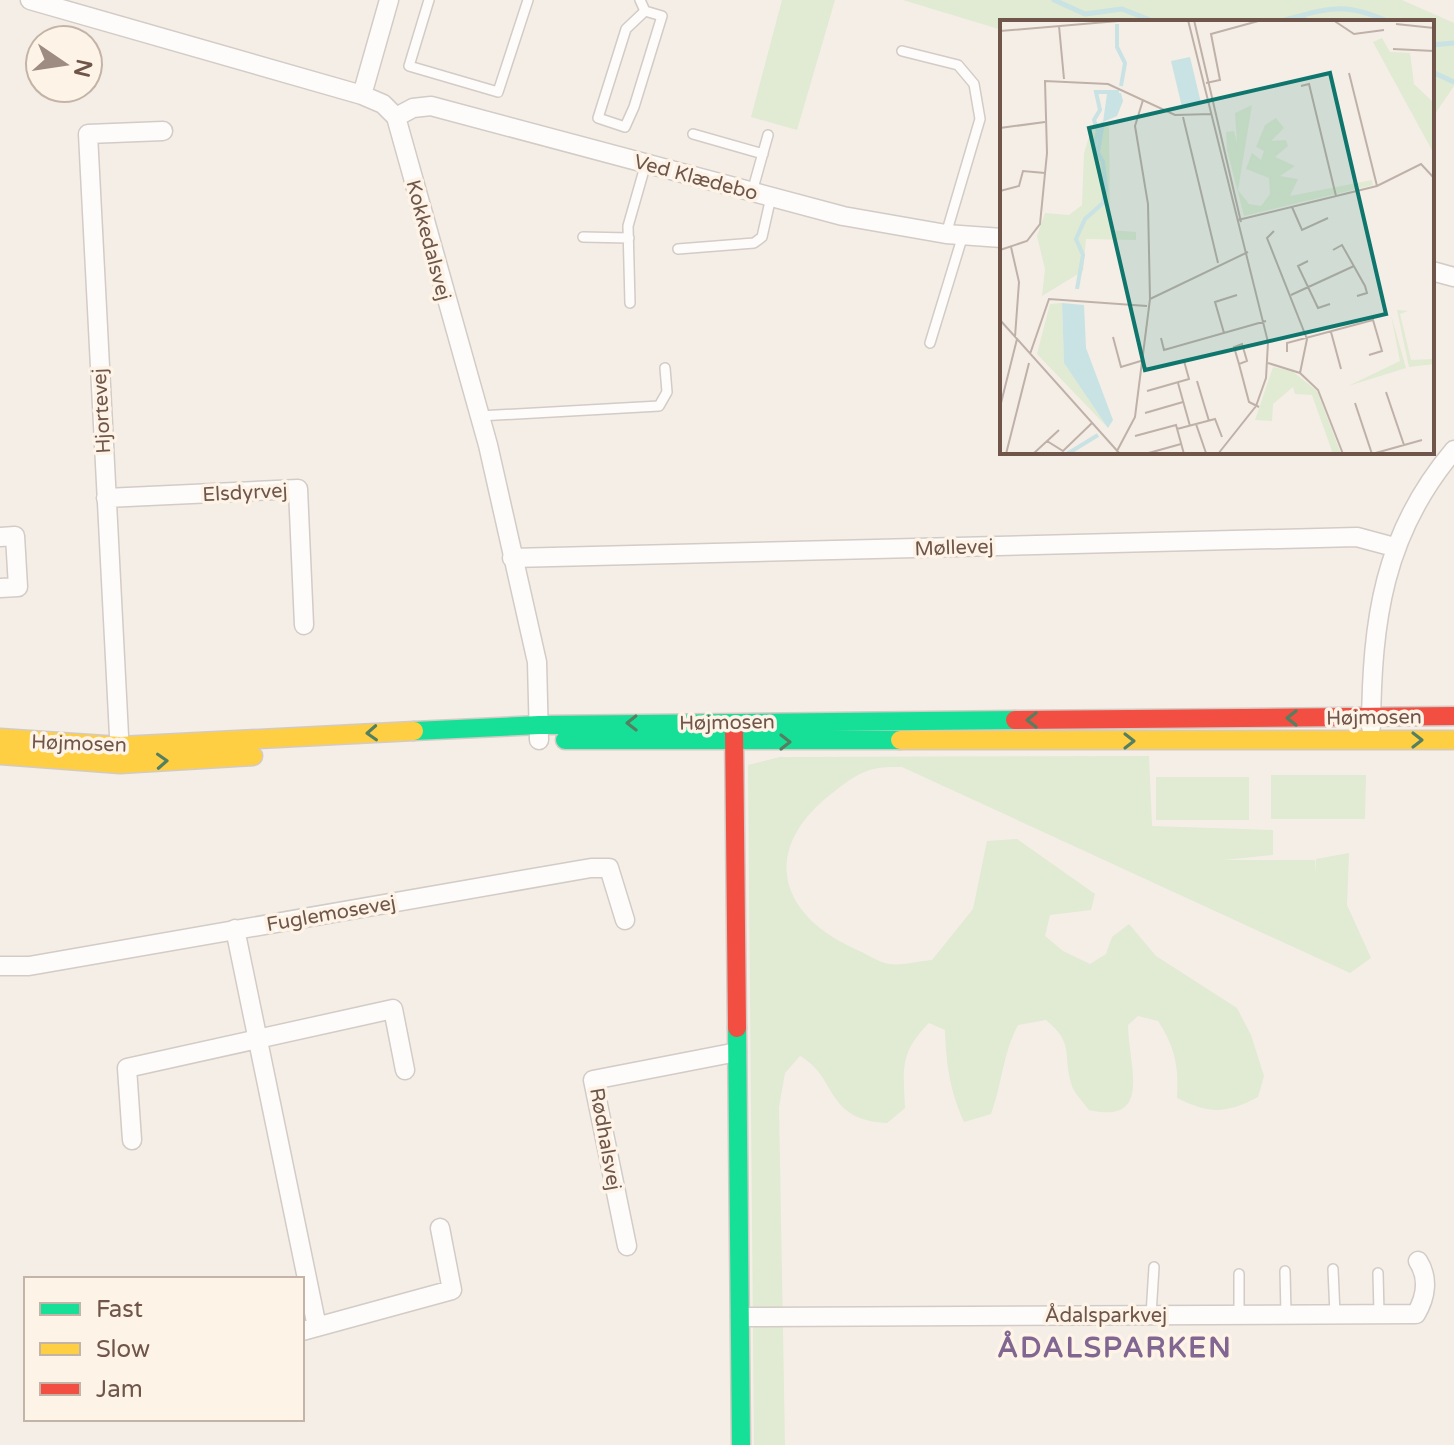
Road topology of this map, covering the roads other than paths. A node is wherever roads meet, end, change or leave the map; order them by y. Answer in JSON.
{"nodes":[{"id":1,"x":30,"y":0,"type":"edge"},
{"id":2,"x":389,"y":0,"type":"edge"},
{"id":3,"x":429,"y":0,"type":"edge"},
{"id":4,"x":528,"y":0,"type":"edge"},
{"id":5,"x":640,"y":0,"type":"edge"},
{"id":6,"x":54,"y":4,"type":"edge"},
{"id":7,"x":645,"y":11,"type":"junction"},
{"id":8,"x":902,"y":51,"type":"dead end"},
{"id":9,"x":362,"y":95,"type":"junction"},
{"id":10,"x":396,"y":117,"type":"junction"},
{"id":11,"x":163,"y":131,"type":"dead end"},
{"id":12,"x":693,"y":134,"type":"dead end"},
{"id":13,"x":768,"y":135,"type":"dead end"},
{"id":14,"x":763,"y":154,"type":"junction"},
{"id":15,"x":646,"y":163,"type":"junction"},
{"id":16,"x":752,"y":192,"type":"junction"},
{"id":17,"x":771,"y":197,"type":"junction"},
{"id":18,"x":954,"y":234,"type":"junction"},
{"id":19,"x":583,"y":237,"type":"dead end"},
{"id":20,"x":629,"y":238,"type":"junction"},
{"id":21,"x":1000,"y":238,"type":"edge"},
{"id":22,"x":678,"y":249,"type":"dead end"},
{"id":23,"x":1434,"y":272,"type":"edge"},
{"id":24,"x":1454,"y":277,"type":"edge"},
{"id":25,"x":630,"y":303,"type":"dead end"},
{"id":26,"x":930,"y":343,"type":"dead end"},
{"id":27,"x":665,"y":368,"type":"dead end"},
{"id":28,"x":479,"y":416,"type":"junction"},
{"id":29,"x":1454,"y":450,"type":"edge"},
{"id":30,"x":106,"y":498,"type":"junction"},
{"id":31,"x":0,"y":537,"type":"edge"},
{"id":32,"x":1394,"y":547,"type":"junction"},
{"id":33,"x":512,"y":558,"type":"junction"},
{"id":34,"x":0,"y":588,"type":"edge"},
{"id":35,"x":304,"y":625,"type":"dead end"},
{"id":36,"x":1454,"y":716,"type":"edge"},
{"id":37,"x":1371,"y":718,"type":"junction"},
{"id":38,"x":734,"y":722,"type":"junction"},
{"id":39,"x":539,"y":732,"type":"junction"},
{"id":40,"x":0,"y":738,"type":"edge"},
{"id":41,"x":1371,"y":740,"type":"junction"},
{"id":42,"x":1454,"y":740,"type":"edge"},
{"id":43,"x":735,"y":743,"type":"junction"},
{"id":44,"x":0,"y":755,"type":"edge"},
{"id":45,"x":120,"y":755,"type":"junction"},
{"id":46,"x":625,"y":920,"type":"dead end"},
{"id":47,"x":235,"y":929,"type":"junction"},
{"id":48,"x":0,"y":966,"type":"edge"},
{"id":49,"x":255,"y":1038,"type":"junction"},
{"id":50,"x":737,"y":1052,"type":"junction"},
{"id":51,"x":405,"y":1070,"type":"dead end"},
{"id":52,"x":132,"y":1140,"type":"dead end"},
{"id":53,"x":440,"y":1228,"type":"dead end"},
{"id":54,"x":627,"y":1246,"type":"dead end"},
{"id":55,"x":1418,"y":1261,"type":"dead end"},
{"id":56,"x":1154,"y":1267,"type":"dead end"},
{"id":57,"x":1333,"y":1269,"type":"dead end"},
{"id":58,"x":1285,"y":1271,"type":"dead end"},
{"id":59,"x":1378,"y":1273,"type":"dead end"},
{"id":60,"x":1239,"y":1274,"type":"dead end"},
{"id":61,"x":300,"y":1277,"type":"edge"},
{"id":62,"x":304,"y":1297,"type":"edge"},
{"id":63,"x":1239,"y":1314,"type":"junction"},
{"id":64,"x":1286,"y":1314,"type":"junction"},
{"id":65,"x":1335,"y":1314,"type":"junction"},
{"id":66,"x":1379,"y":1314,"type":"junction"},
{"id":67,"x":1151,"y":1315,"type":"junction"},
{"id":68,"x":740,"y":1317,"type":"junction"},
{"id":69,"x":310,"y":1329,"type":"edge"},
{"id":70,"x":741,"y":1445,"type":"edge"}],
"edges":[{"from":1,"to":6,"type":"street"},
{"from":2,"to":9,"type":"street"},
{"from":3,"to":4,"type":"lane"},
{"from":5,"to":7,"type":"lane"},
{"from":6,"to":9,"type":"street"},
{"from":7,"to":7,"type":"lane"},
{"from":8,"to":18,"type":"lane"},
{"from":9,"to":10,"type":"street"},
{"from":10,"to":15,"type":"street","name":"Ved Klædebo"},
{"from":10,"to":28,"type":"street","name":"Kokkedalsvej"},
{"from":11,"to":30,"type":"street","name":"Hjortevej"},
{"from":12,"to":14,"type":"lane"},
{"from":13,"to":14,"type":"lane"},
{"from":14,"to":16,"type":"lane"},
{"from":15,"to":16,"type":"street","name":"Ved Klædebo"},
{"from":15,"to":20,"type":"lane"},
{"from":16,"to":17,"type":"street","name":"Ved Klædebo"},
{"from":17,"to":18,"type":"street","name":"Ved Klædebo"},
{"from":17,"to":22,"type":"lane"},
{"from":18,"to":21,"type":"street","name":"Ved Klædebo"},
{"from":18,"to":26,"type":"lane"},
{"from":19,"to":20,"type":"lane"},
{"from":20,"to":25,"type":"lane"},
{"from":23,"to":24,"type":"street"},
{"from":27,"to":28,"type":"lane"},
{"from":28,"to":33,"type":"street","name":"Kokkedalsvej"},
{"from":29,"to":32,"type":"street"},
{"from":30,"to":35,"type":"street","name":"Elsdyrvej"},
{"from":30,"to":45,"type":"street","name":"Hjortevej"},
{"from":31,"to":34,"type":"street"},
{"from":32,"to":33,"type":"street","name":"Møllevej"},
{"from":32,"to":37,"type":"street"},
{"from":33,"to":39,"type":"street","name":"Kokkedalsvej"},
{"from":36,"to":37,"type":"street","name":"Højmosen"},
{"from":37,"to":38,"type":"street","name":"Højmosen","one_way":true},
{"from":37,"to":41,"type":"street"},
{"from":38,"to":39,"type":"street","name":"Højmosen","one_way":true},
{"from":38,"to":43,"type":"street"},
{"from":39,"to":43,"type":"street","name":"Højmosen"},
{"from":39,"to":45,"type":"street","name":"Højmosen"},
{"from":40,"to":45,"type":"street","name":"Højmosen"},
{"from":41,"to":42,"type":"street","name":"Højmosen","one_way":true},
{"from":43,"to":41,"type":"street","name":"Højmosen","one_way":true},
{"from":43,"to":50,"type":"street"},
{"from":44,"to":45,"type":"street","name":"Højmosen"},
{"from":46,"to":47,"type":"street","name":"Fuglemosevej"},
{"from":47,"to":48,"type":"street","name":"Fuglemosevej"},
{"from":47,"to":49,"type":"street"},
{"from":49,"to":51,"type":"street"},
{"from":49,"to":52,"type":"street"},
{"from":49,"to":61,"type":"street"},
{"from":50,"to":54,"type":"street","name":"Rødhalsvej"},
{"from":50,"to":68,"type":"street"},
{"from":53,"to":69,"type":"street"},
{"from":55,"to":66,"type":"street","name":"Ådalsparkvej"},
{"from":56,"to":67,"type":"lane"},
{"from":57,"to":65,"type":"lane"},
{"from":58,"to":64,"type":"lane"},
{"from":59,"to":66,"type":"lane"},
{"from":60,"to":63,"type":"lane"},
{"from":62,"to":69,"type":"street"},
{"from":63,"to":64,"type":"street","name":"Ådalsparkvej"},
{"from":63,"to":67,"type":"street","name":"Ådalsparkvej"},
{"from":64,"to":65,"type":"street","name":"Ådalsparkvej"},
{"from":65,"to":66,"type":"street","name":"Ådalsparkvej"},
{"from":67,"to":68,"type":"street","name":"Ådalsparkvej"},
{"from":68,"to":70,"type":"street"}]}
